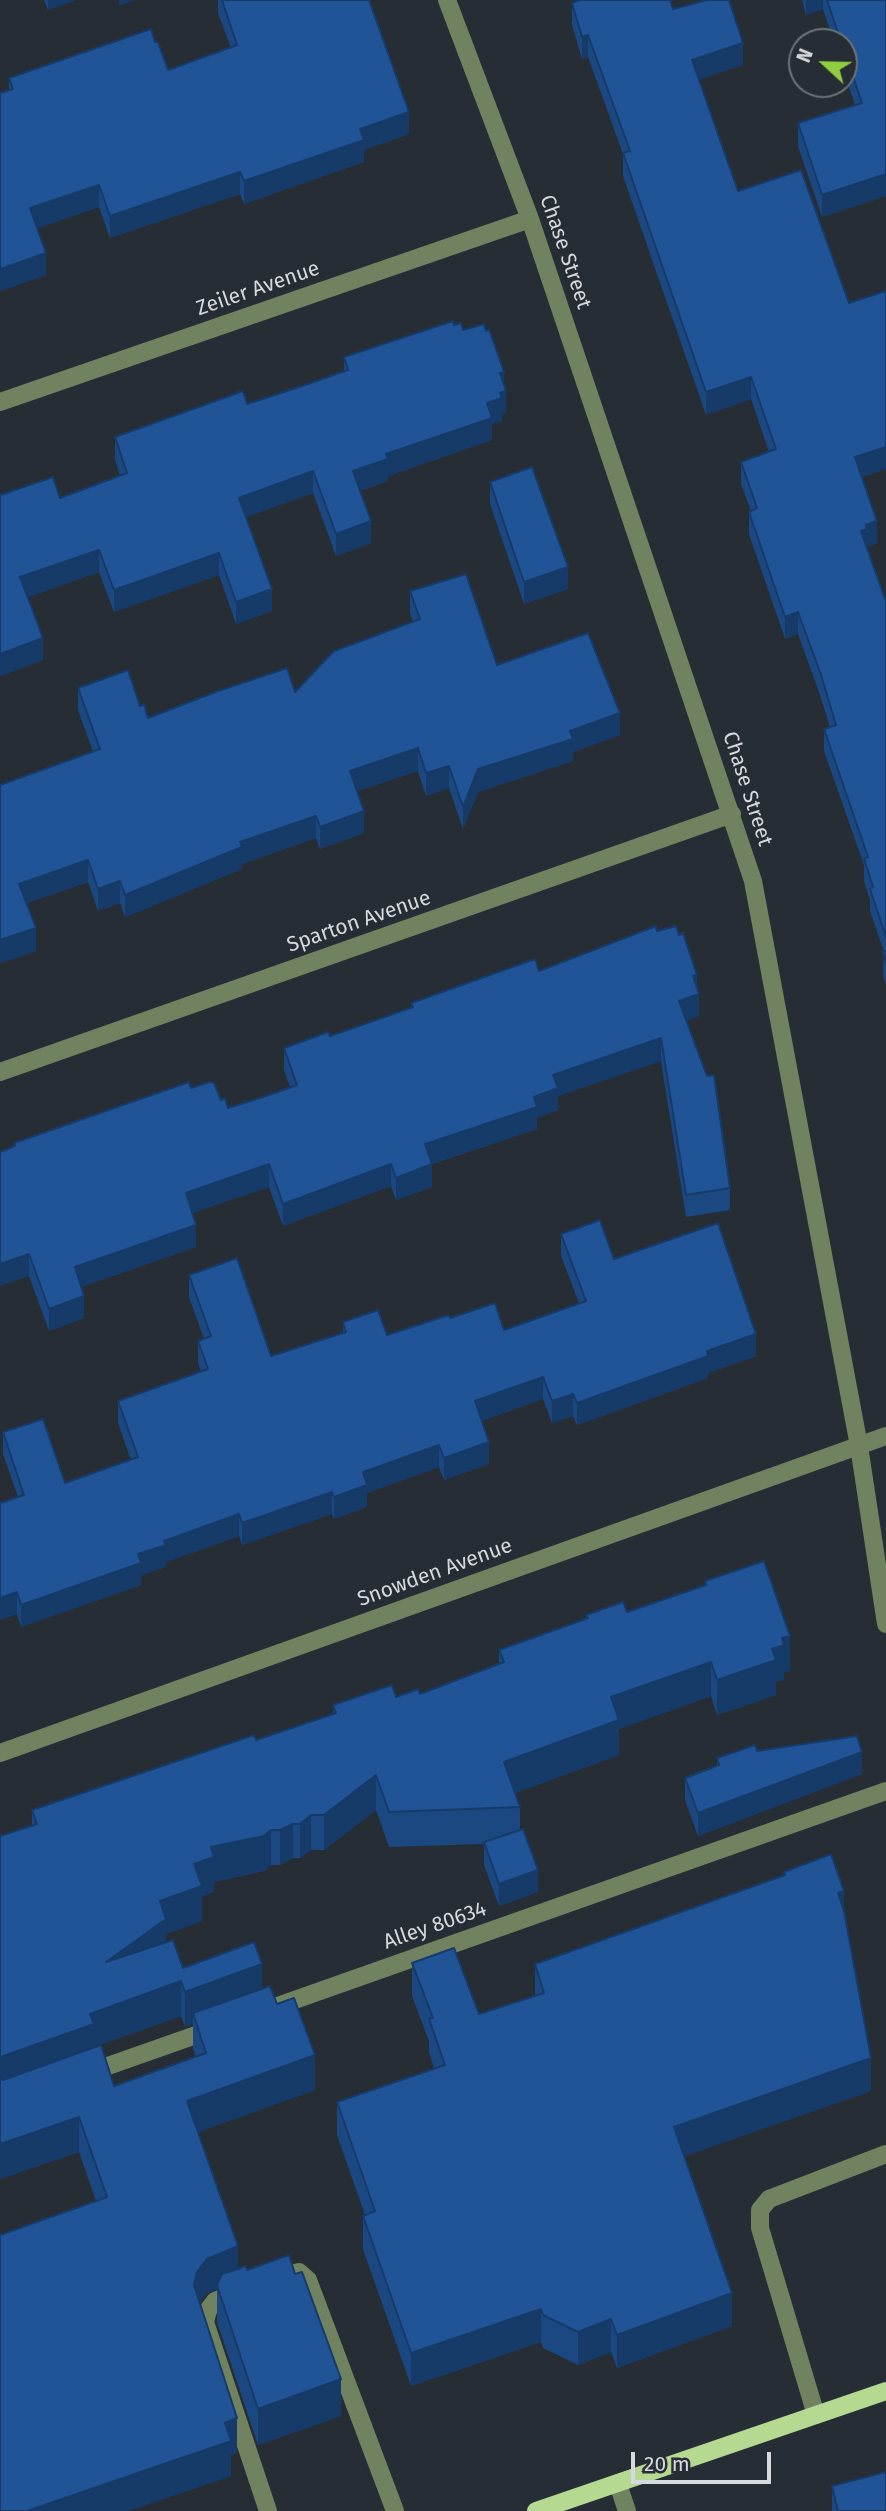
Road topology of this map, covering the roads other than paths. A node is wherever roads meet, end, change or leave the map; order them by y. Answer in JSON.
{"nodes":[{"id":1,"x":447,"y":0,"type":"edge"},
{"id":2,"x":530,"y":219,"type":"junction"},
{"id":3,"x":0,"y":402,"type":"edge"},
{"id":4,"x":732,"y":814,"type":"junction"},
{"id":5,"x":0,"y":1072,"type":"edge"},
{"id":6,"x":886,"y":1436,"type":"edge"},
{"id":7,"x":859,"y":1446,"type":"junction"},
{"id":8,"x":886,"y":1623,"type":"edge"},
{"id":9,"x":0,"y":1753,"type":"edge"},
{"id":10,"x":886,"y":1791,"type":"edge"},
{"id":11,"x":261,"y":2012,"type":"edge"},
{"id":12,"x":234,"y":2021,"type":"edge"},
{"id":13,"x":65,"y":2081,"type":"edge"},
{"id":14,"x":886,"y":2154,"type":"edge"},
{"id":15,"x":886,"y":2391,"type":"edge"},
{"id":16,"x":816,"y":2415,"type":"junction"},
{"id":17,"x":618,"y":2484,"type":"junction"},
{"id":18,"x":268,"y":2511,"type":"edge"},
{"id":19,"x":395,"y":2511,"type":"edge"},
{"id":20,"x":536,"y":2511,"type":"edge"},
{"id":21,"x":627,"y":2511,"type":"edge"}],
"edges":[{"from":1,"to":2,"type":"street","name":"Chase Street"},
{"from":2,"to":3,"type":"street","name":"Zeiler Avenue"},
{"from":2,"to":4,"type":"street","name":"Chase Street"},
{"from":4,"to":5,"type":"street","name":"Sparton Avenue"},
{"from":4,"to":7,"type":"street","name":"Chase Street"},
{"from":6,"to":7,"type":"street","name":"Snowden Avenue"},
{"from":7,"to":8,"type":"street","name":"Chase Street"},
{"from":7,"to":9,"type":"street","name":"Snowden Avenue"},
{"from":10,"to":11,"type":"street","name":"Alley 80634"},
{"from":12,"to":13,"type":"street"},
{"from":14,"to":16,"type":"street"},
{"from":15,"to":16,"type":"main road"},
{"from":16,"to":17,"type":"main road"},
{"from":17,"to":20,"type":"main road"},
{"from":17,"to":21,"type":"street"},
{"from":18,"to":19,"type":"street"}]}
